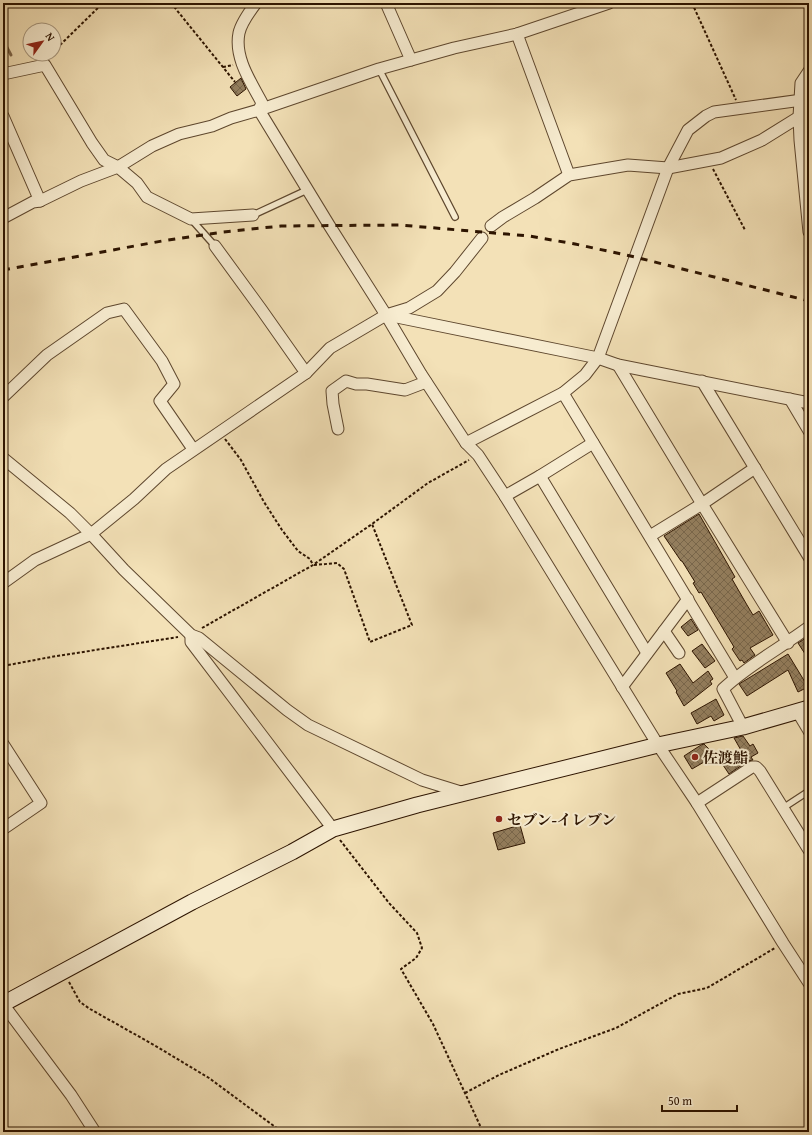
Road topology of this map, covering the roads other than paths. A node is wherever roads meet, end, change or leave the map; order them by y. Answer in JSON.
{"nodes":[{"id":1,"x":256,"y":3,"type":"edge"},
{"id":2,"x":386,"y":3,"type":"edge"},
{"id":3,"x":610,"y":3,"type":"edge"},
{"id":4,"x":517,"y":34,"type":"junction"},
{"id":5,"x":411,"y":60,"type":"junction"},
{"id":6,"x":379,"y":68,"type":"junction"},
{"id":7,"x":809,"y":71,"type":"edge"},
{"id":8,"x":3,"y":74,"type":"edge"},
{"id":9,"x":804,"y":100,"type":"edge"},
{"id":10,"x":259,"y":110,"type":"junction"},
{"id":11,"x":3,"y":116,"type":"edge"},
{"id":12,"x":799,"y":117,"type":"junction"},
{"id":13,"x":118,"y":167,"type":"junction"},
{"id":14,"x":668,"y":168,"type":"junction"},
{"id":15,"x":569,"y":175,"type":"junction"},
{"id":16,"x":307,"y":190,"type":"junction"},
{"id":17,"x":40,"y":201,"type":"junction"},
{"id":18,"x":253,"y":215,"type":"joint"},
{"id":19,"x":455,"y":217,"type":"dead end"},
{"id":20,"x":3,"y":218,"type":"edge"},
{"id":21,"x":191,"y":219,"type":"junction"},
{"id":22,"x":491,"y":226,"type":"dead end"},
{"id":23,"x":809,"y":232,"type":"edge"},
{"id":24,"x":482,"y":238,"type":"dead end"},
{"id":25,"x":215,"y":246,"type":"joint"},
{"id":26,"x":386,"y":315,"type":"junction"},
{"id":27,"x":598,"y":358,"type":"junction"},
{"id":28,"x":618,"y":365,"type":"junction"},
{"id":29,"x":306,"y":373,"type":"junction"},
{"id":30,"x":702,"y":381,"type":"junction"},
{"id":31,"x":426,"y":382,"type":"junction"},
{"id":32,"x":563,"y":393,"type":"junction"},
{"id":33,"x":3,"y":397,"type":"edge"},
{"id":34,"x":790,"y":399,"type":"junction"},
{"id":35,"x":809,"y":403,"type":"edge"},
{"id":36,"x":338,"y":429,"type":"dead end"},
{"id":37,"x":809,"y":431,"type":"edge"},
{"id":38,"x":466,"y":443,"type":"junction"},
{"id":39,"x":593,"y":443,"type":"junction"},
{"id":40,"x":193,"y":449,"type":"junction"},
{"id":41,"x":3,"y":458,"type":"edge"},
{"id":42,"x":755,"y":468,"type":"junction"},
{"id":43,"x":540,"y":476,"type":"junction"},
{"id":44,"x":505,"y":496,"type":"junction"},
{"id":45,"x":702,"y":504,"type":"junction"},
{"id":46,"x":91,"y":534,"type":"junction"},
{"id":47,"x":650,"y":536,"type":"junction"},
{"id":48,"x":809,"y":557,"type":"edge"},
{"id":49,"x":3,"y":583,"type":"edge"},
{"id":50,"x":688,"y":599,"type":"junction"},
{"id":51,"x":809,"y":627,"type":"edge"},
{"id":52,"x":664,"y":631,"type":"junction"},
{"id":53,"x":191,"y":635,"type":"junction"},
{"id":54,"x":788,"y":643,"type":"junction"},
{"id":55,"x":647,"y":653,"type":"junction"},
{"id":56,"x":679,"y":653,"type":"dead end"},
{"id":57,"x":735,"y":678,"type":"junction"},
{"id":58,"x":622,"y":687,"type":"junction"},
{"id":59,"x":803,"y":709,"type":"edge"},
{"id":60,"x":743,"y":727,"type":"junction"},
{"id":61,"x":809,"y":731,"type":"edge"},
{"id":62,"x":3,"y":744,"type":"edge"},
{"id":63,"x":658,"y":745,"type":"junction"},
{"id":64,"x":809,"y":790,"type":"edge"},
{"id":65,"x":465,"y":793,"type":"junction"},
{"id":66,"x":697,"y":804,"type":"junction"},
{"id":67,"x":783,"y":808,"type":"junction"},
{"id":68,"x":3,"y":829,"type":"edge"},
{"id":69,"x":333,"y":829,"type":"junction"},
{"id":70,"x":809,"y":850,"type":"edge"},
{"id":71,"x":809,"y":983,"type":"edge"},
{"id":72,"x":3,"y":1004,"type":"edge"},
{"id":73,"x":95,"y":1132,"type":"edge"}],
"edges":[{"from":1,"to":10,"type":"street"},
{"from":2,"to":5,"type":"street"},
{"from":3,"to":4,"type":"street"},
{"from":4,"to":5,"type":"street"},
{"from":4,"to":15,"type":"street"},
{"from":5,"to":6,"type":"street"},
{"from":6,"to":10,"type":"street"},
{"from":6,"to":19,"type":"lane"},
{"from":7,"to":9,"type":"street"},
{"from":8,"to":13,"type":"street"},
{"from":9,"to":12,"type":"street"},
{"from":9,"to":14,"type":"street"},
{"from":10,"to":13,"type":"street"},
{"from":10,"to":16,"type":"street"},
{"from":11,"to":17,"type":"street"},
{"from":12,"to":14,"type":"street"},
{"from":12,"to":23,"type":"street"},
{"from":13,"to":17,"type":"street"},
{"from":13,"to":21,"type":"street"},
{"from":14,"to":15,"type":"street"},
{"from":14,"to":27,"type":"street"},
{"from":15,"to":22,"type":"street"},
{"from":16,"to":18,"type":"lane"},
{"from":16,"to":26,"type":"street"},
{"from":17,"to":20,"type":"street"},
{"from":18,"to":21,"type":"street"},
{"from":21,"to":25,"type":"lane"},
{"from":24,"to":26,"type":"street"},
{"from":25,"to":29,"type":"street"},
{"from":26,"to":27,"type":"street"},
{"from":26,"to":29,"type":"street"},
{"from":26,"to":31,"type":"street"},
{"from":27,"to":28,"type":"street"},
{"from":27,"to":32,"type":"street"},
{"from":28,"to":30,"type":"street"},
{"from":28,"to":45,"type":"street"},
{"from":29,"to":40,"type":"street"},
{"from":30,"to":34,"type":"street"},
{"from":30,"to":42,"type":"street"},
{"from":31,"to":36,"type":"street"},
{"from":31,"to":38,"type":"street"},
{"from":32,"to":38,"type":"street"},
{"from":32,"to":39,"type":"street"},
{"from":33,"to":40,"type":"street"},
{"from":34,"to":35,"type":"street"},
{"from":34,"to":37,"type":"street"},
{"from":38,"to":44,"type":"street"},
{"from":39,"to":43,"type":"street"},
{"from":39,"to":47,"type":"street"},
{"from":40,"to":46,"type":"street"},
{"from":41,"to":46,"type":"street"},
{"from":42,"to":45,"type":"street"},
{"from":42,"to":48,"type":"street"},
{"from":43,"to":44,"type":"street"},
{"from":43,"to":55,"type":"street"},
{"from":44,"to":58,"type":"street"},
{"from":45,"to":47,"type":"street"},
{"from":45,"to":54,"type":"street"},
{"from":46,"to":49,"type":"street"},
{"from":46,"to":53,"type":"street"},
{"from":47,"to":50,"type":"street"},
{"from":50,"to":52,"type":"street"},
{"from":50,"to":57,"type":"street"},
{"from":51,"to":54,"type":"street"},
{"from":52,"to":55,"type":"street"},
{"from":52,"to":56,"type":"street"},
{"from":53,"to":65,"type":"street"},
{"from":53,"to":69,"type":"street"},
{"from":54,"to":57,"type":"street"},
{"from":55,"to":58,"type":"street"},
{"from":57,"to":60,"type":"street"},
{"from":58,"to":63,"type":"street"},
{"from":59,"to":60,"type":"street"},
{"from":59,"to":61,"type":"street"},
{"from":60,"to":63,"type":"street"},
{"from":62,"to":68,"type":"street"},
{"from":63,"to":65,"type":"street"},
{"from":63,"to":66,"type":"street"},
{"from":64,"to":67,"type":"lane"},
{"from":65,"to":69,"type":"street"},
{"from":66,"to":67,"type":"street"},
{"from":66,"to":71,"type":"street"},
{"from":67,"to":70,"type":"street"},
{"from":69,"to":72,"type":"street"},
{"from":72,"to":73,"type":"street"}]}
